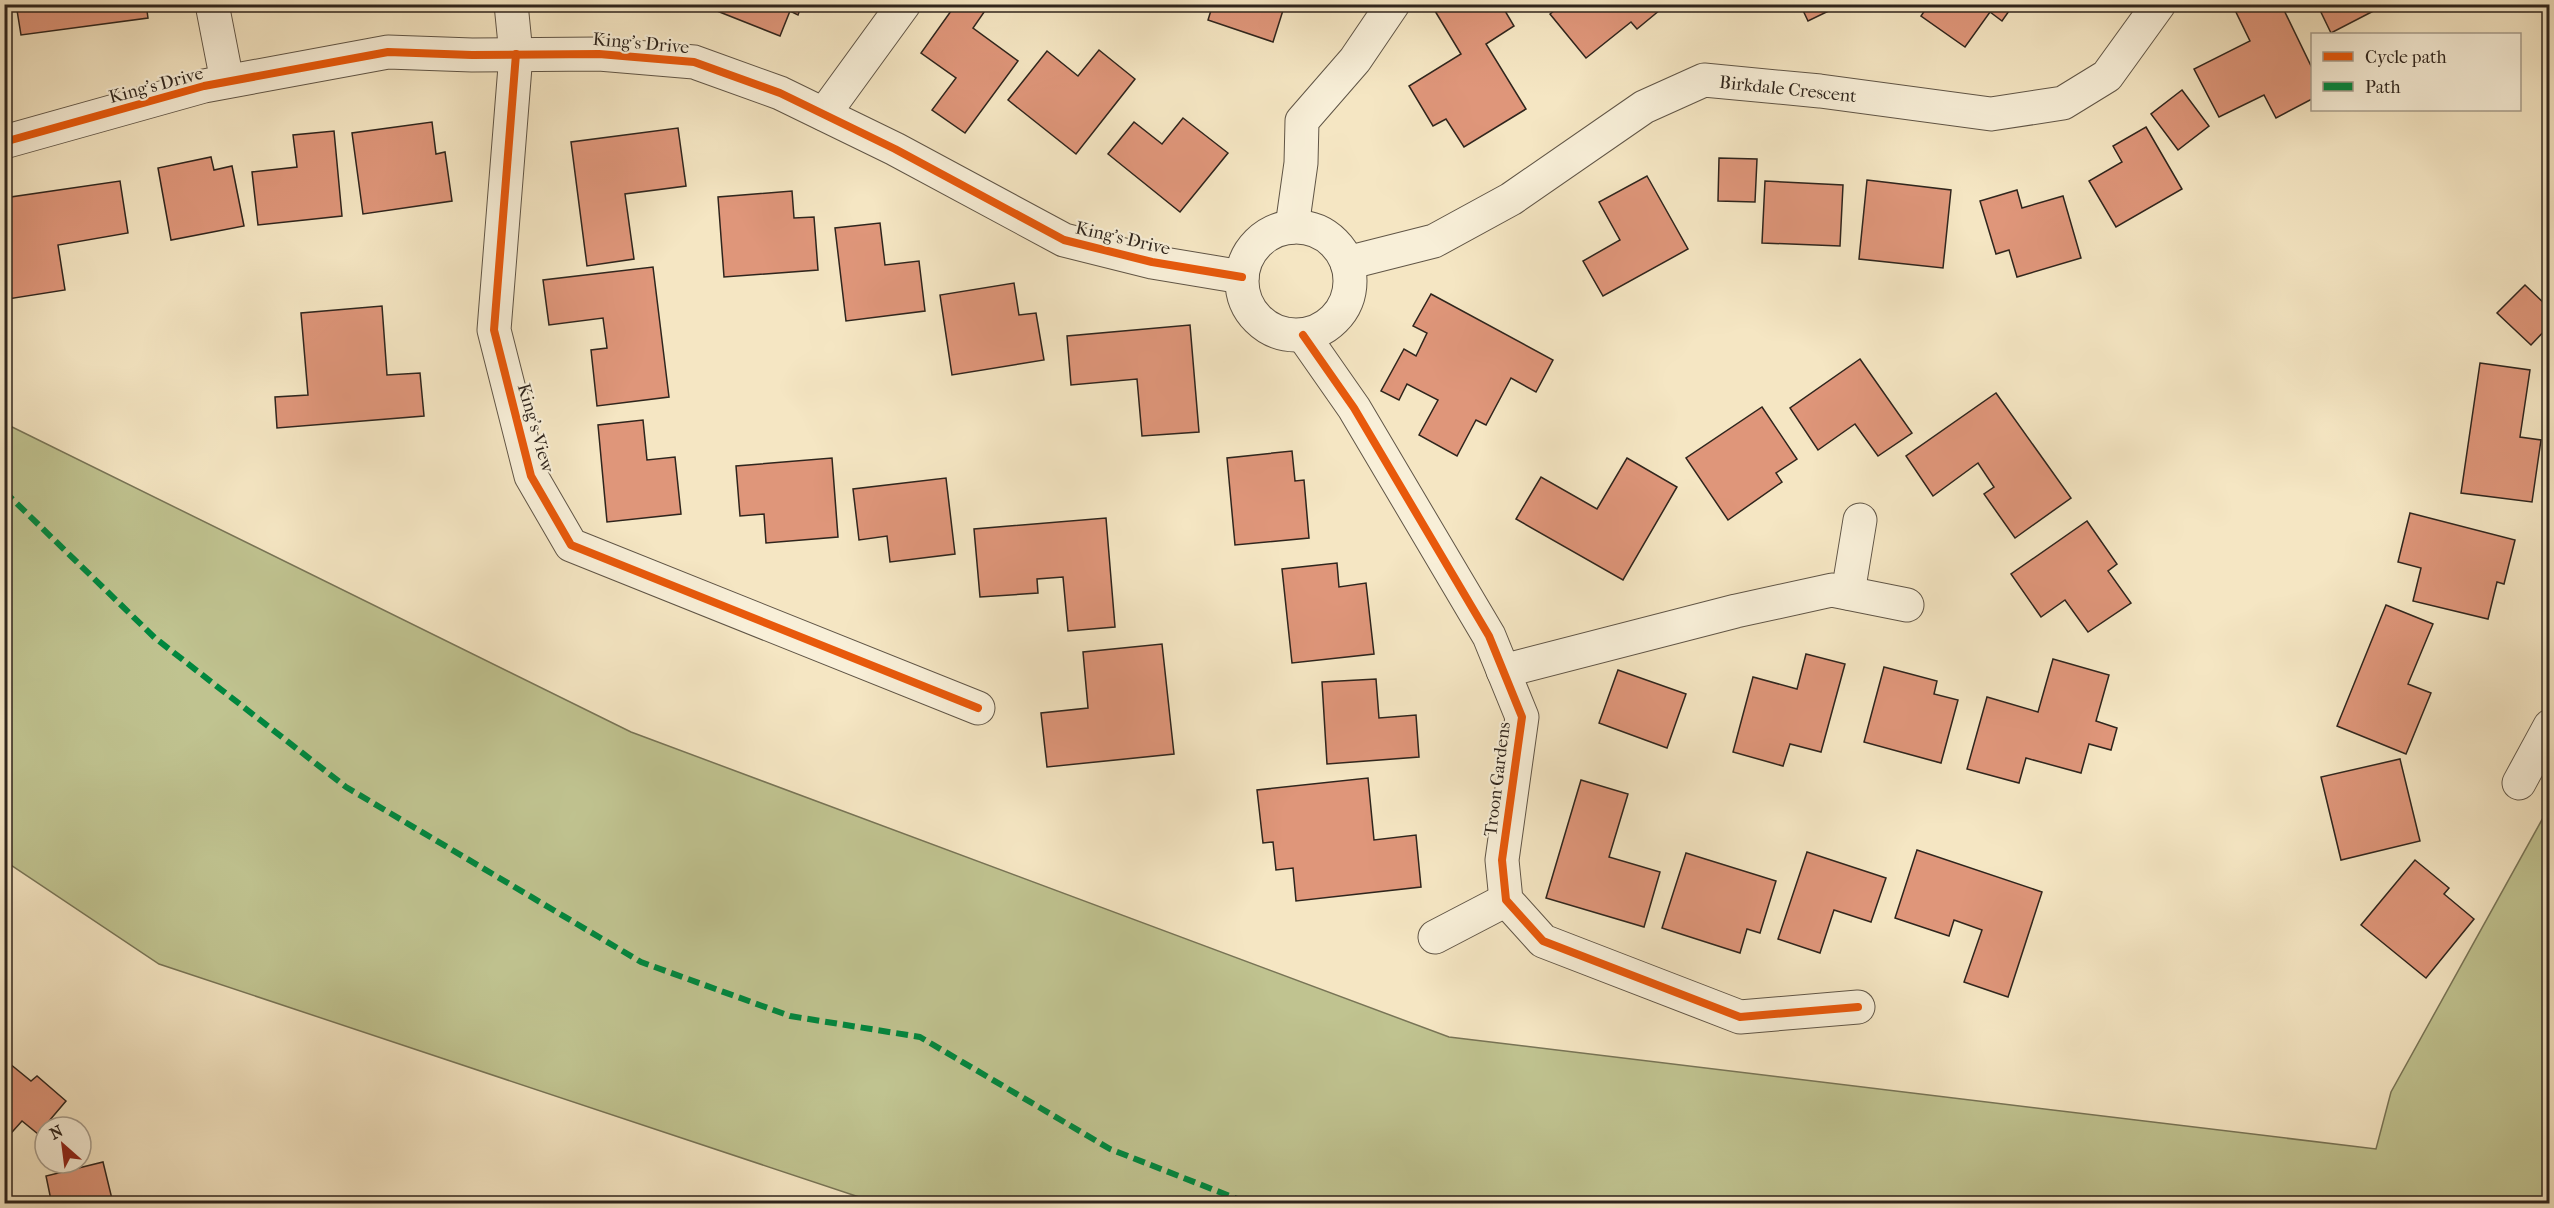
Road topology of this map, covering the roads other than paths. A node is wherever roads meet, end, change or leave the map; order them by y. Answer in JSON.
{"nodes":[{"id":1,"x":212,"y":4,"type":"edge"},
{"id":2,"x":511,"y":4,"type":"edge"},
{"id":3,"x":904,"y":4,"type":"edge"},
{"id":4,"x":1393,"y":4,"type":"edge"},
{"id":5,"x":2159,"y":4,"type":"edge"},
{"id":6,"x":516,"y":54,"type":"junction"},
{"id":7,"x":227,"y":81,"type":"junction"},
{"id":8,"x":824,"y":114,"type":"junction"},
{"id":9,"x":4,"y":142,"type":"edge"},
{"id":10,"x":1292,"y":227,"type":"junction"},
{"id":11,"x":1347,"y":263,"type":"junction"},
{"id":12,"x":1242,"y":277,"type":"junction"},
{"id":13,"x":1303,"y":336,"type":"junction"},
{"id":14,"x":1860,"y":520,"type":"dead end"},
{"id":15,"x":1848,"y":593,"type":"junction"},
{"id":16,"x":1907,"y":605,"type":"dead end"},
{"id":17,"x":1503,"y":671,"type":"junction"},
{"id":18,"x":978,"y":708,"type":"dead end"},
{"id":19,"x":2550,"y":726,"type":"edge"},
{"id":20,"x":2519,"y":783,"type":"dead end"},
{"id":21,"x":1506,"y":900,"type":"junction"},
{"id":22,"x":1435,"y":937,"type":"dead end"},
{"id":23,"x":1858,"y":1007,"type":"dead end"}],
"edges":[{"from":1,"to":7,"type":"street"},
{"from":2,"to":6,"type":"street","name":"King's View"},
{"from":3,"to":8,"type":"street"},
{"from":4,"to":10,"type":"street"},
{"from":5,"to":11,"type":"street","name":"Birkdale Crescent"},
{"from":6,"to":7,"type":"street","name":"King's Drive"},
{"from":6,"to":8,"type":"street","name":"King's Drive"},
{"from":6,"to":18,"type":"street","name":"King's View"},
{"from":7,"to":9,"type":"street","name":"King's Drive"},
{"from":8,"to":12,"type":"street","name":"King's Drive"},
{"from":10,"to":11,"type":"street"},
{"from":10,"to":12,"type":"street"},
{"from":11,"to":13,"type":"street"},
{"from":12,"to":13,"type":"street"},
{"from":13,"to":17,"type":"street","name":"Troon Gardens"},
{"from":14,"to":15,"type":"street"},
{"from":15,"to":16,"type":"street"},
{"from":15,"to":17,"type":"street"},
{"from":17,"to":21,"type":"street","name":"Troon Gardens"},
{"from":19,"to":20,"type":"street"},
{"from":21,"to":22,"type":"street"},
{"from":21,"to":23,"type":"street"}]}
